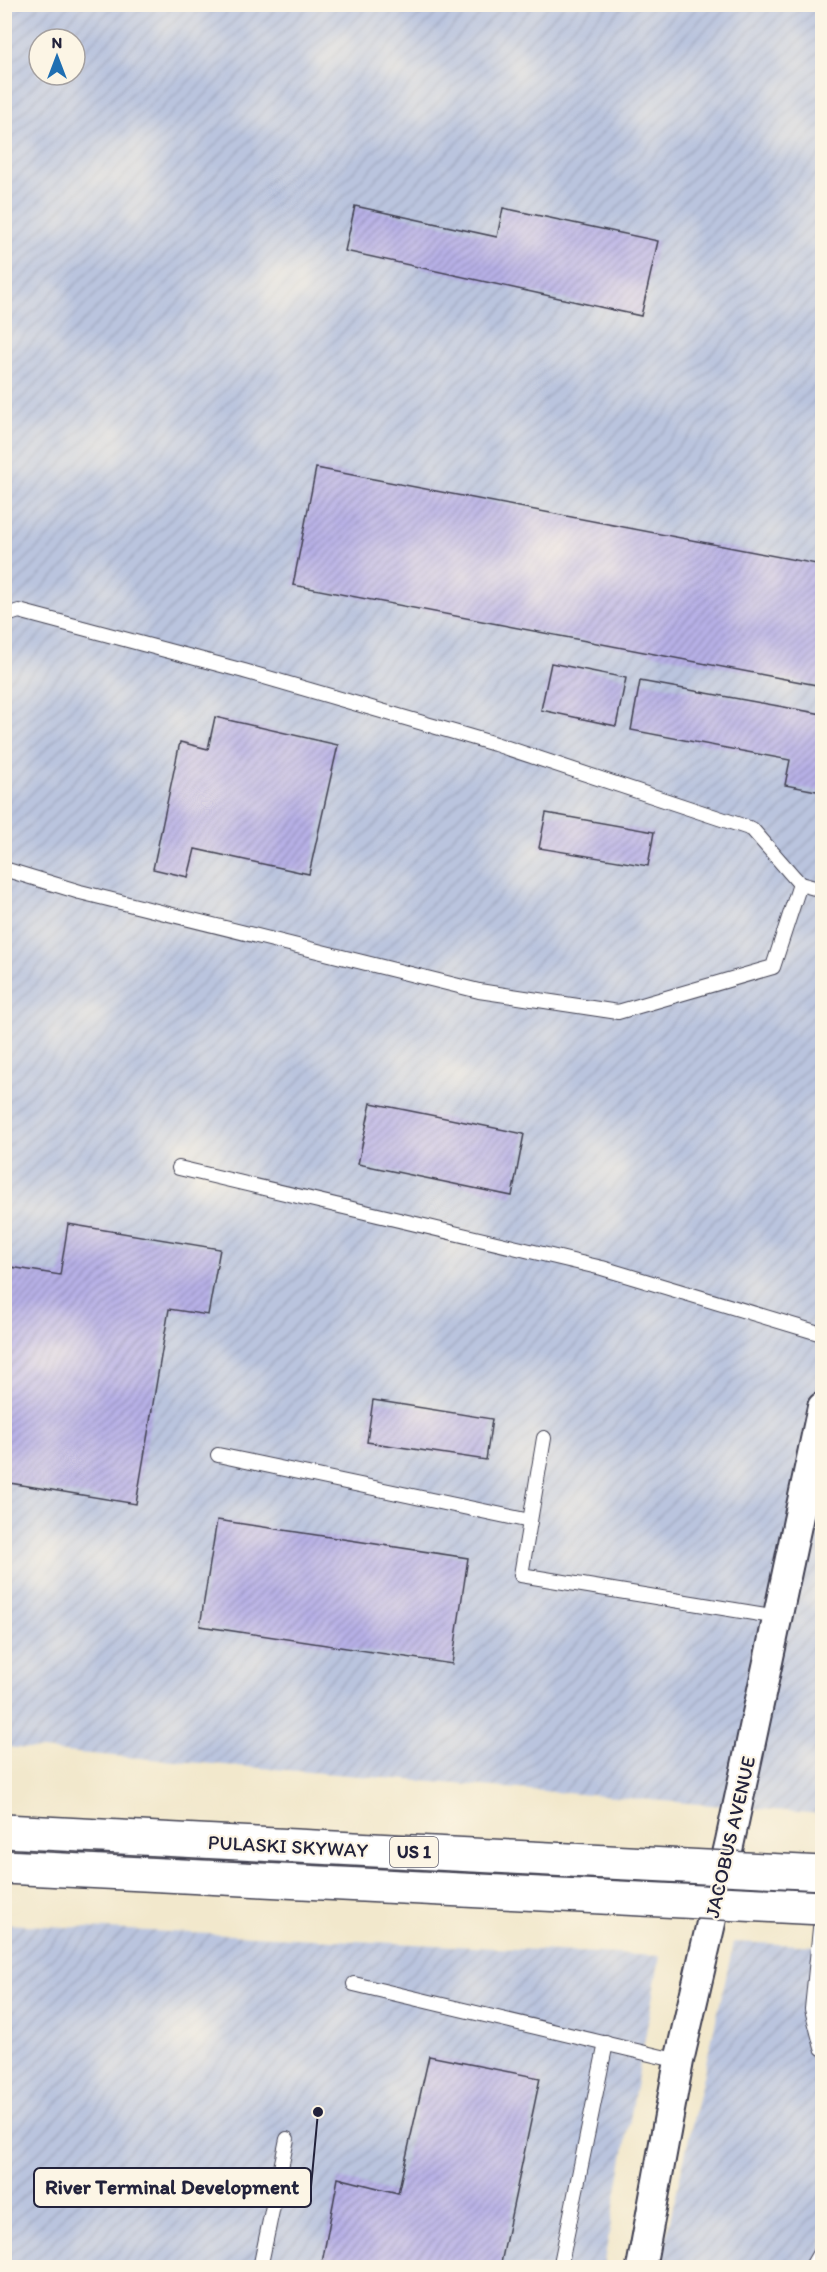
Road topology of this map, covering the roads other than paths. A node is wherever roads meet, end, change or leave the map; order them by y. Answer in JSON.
{"nodes":[{"id":1,"x":4,"y":616,"type":"edge"},
{"id":2,"x":4,"y":869,"type":"edge"},
{"id":3,"x":800,"y":885,"type":"junction"},
{"id":4,"x":822,"y":890,"type":"edge"},
{"id":5,"x":179,"y":1168,"type":"dead end"},
{"id":6,"x":822,"y":1334,"type":"edge"},
{"id":7,"x":822,"y":1407,"type":"edge"},
{"id":8,"x":543,"y":1438,"type":"dead end"},
{"id":9,"x":218,"y":1455,"type":"dead end"},
{"id":10,"x":817,"y":1458,"type":"edge"},
{"id":11,"x":530,"y":1521,"type":"junction"},
{"id":12,"x":778,"y":1617,"type":"junction"},
{"id":13,"x":4,"y":1831,"type":"edge"},
{"id":14,"x":4,"y":1867,"type":"edge"},
{"id":15,"x":822,"y":1873,"type":"edge"},
{"id":16,"x":822,"y":1908,"type":"edge"},
{"id":17,"x":354,"y":1984,"type":"dead end"},
{"id":18,"x":606,"y":2043,"type":"junction"},
{"id":19,"x":822,"y":2048,"type":"edge"},
{"id":20,"x":679,"y":2061,"type":"junction"},
{"id":21,"x":287,"y":2139,"type":"dead end"},
{"id":22,"x":822,"y":2249,"type":"edge"},
{"id":23,"x":260,"y":2268,"type":"edge"},
{"id":24,"x":560,"y":2268,"type":"edge"},
{"id":25,"x":641,"y":2268,"type":"edge"},
{"id":26,"x":811,"y":2268,"type":"edge"}],
"edges":[{"from":1,"to":3,"type":"lane"},
{"from":2,"to":3,"type":"lane"},
{"from":3,"to":4,"type":"lane"},
{"from":5,"to":6,"type":"lane"},
{"from":7,"to":10,"type":"street","name":"JACOBUS AVENUE"},
{"from":8,"to":11,"type":"lane"},
{"from":9,"to":11,"type":"lane"},
{"from":10,"to":12,"type":"street","name":"JACOBUS AVENUE"},
{"from":11,"to":12,"type":"lane"},
{"from":12,"to":20,"type":"street","name":"JACOBUS AVENUE"},
{"from":13,"to":15,"type":"highway","name":"PULASKI SKYWAY","number":"US 1","bridge":true},
{"from":14,"to":16,"type":"highway","name":"PULASKI SKYWAY","number":"US 1","bridge":true},
{"from":16,"to":19,"type":"lane"},
{"from":17,"to":18,"type":"lane"},
{"from":18,"to":20,"type":"lane"},
{"from":18,"to":24,"type":"lane"},
{"from":20,"to":25,"type":"street","name":"JACOBUS AVENUE"},
{"from":21,"to":23,"type":"lane"},
{"from":22,"to":26,"type":"lane"}]}
